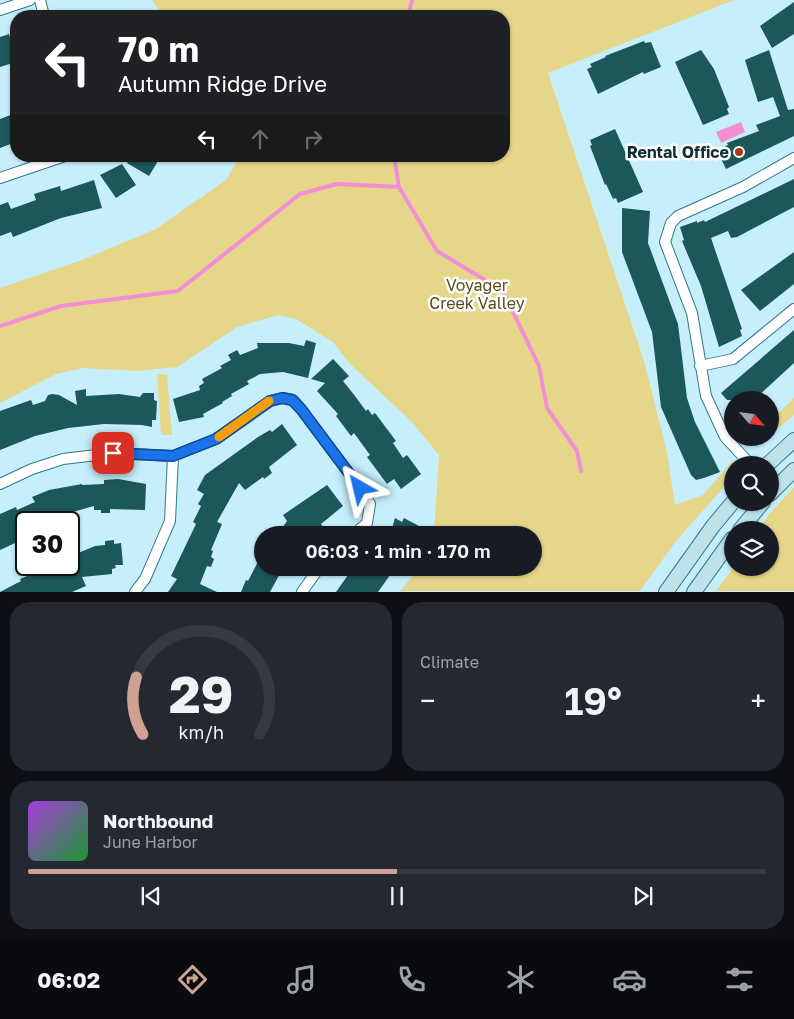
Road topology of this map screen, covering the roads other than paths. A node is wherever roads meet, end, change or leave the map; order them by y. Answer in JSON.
{"nodes":[{"id":1,"x":30,"y":0,"type":"edge"},
{"id":2,"x":0,"y":10,"type":"edge"},
{"id":3,"x":794,"y":158,"type":"edge"},
{"id":4,"x":47,"y":162,"type":"edge"},
{"id":5,"x":0,"y":178,"type":"edge"},
{"id":6,"x":794,"y":309,"type":"edge"},
{"id":7,"x":700,"y":366,"type":"junction"},
{"id":8,"x":794,"y":440,"type":"edge"},
{"id":9,"x":173,"y":456,"type":"junction"},
{"id":10,"x":743,"y":456,"type":"edge"},
{"id":11,"x":777,"y":456,"type":"edge"},
{"id":12,"x":794,"y":470,"type":"edge"},
{"id":13,"x":779,"y":482,"type":"edge"},
{"id":14,"x":0,"y":484,"type":"edge"},
{"id":15,"x":726,"y":511,"type":"edge"},
{"id":16,"x":756,"y":511,"type":"edge"},
{"id":17,"x":747,"y":521,"type":"edge"},
{"id":18,"x":364,"y":526,"type":"edge"},
{"id":19,"x":724,"y":550,"type":"edge"},
{"id":20,"x":313,"y":576,"type":"edge"},
{"id":21,"x":135,"y":592,"type":"edge"},
{"id":22,"x":302,"y":592,"type":"edge"},
{"id":23,"x":666,"y":592,"type":"edge"},
{"id":24,"x":694,"y":592,"type":"edge"}],
"edges":[{"from":1,"to":2,"type":"street"},
{"from":3,"to":7,"type":"street"},
{"from":4,"to":5,"type":"street"},
{"from":6,"to":7,"type":"street"},
{"from":7,"to":10,"type":"street"},
{"from":8,"to":11,"type":"main road"},
{"from":9,"to":14,"type":"street"},
{"from":9,"to":18,"type":"street"},
{"from":9,"to":21,"type":"street"},
{"from":12,"to":13,"type":"main road"},
{"from":15,"to":23,"type":"main road"},
{"from":16,"to":17,"type":"main road"},
{"from":19,"to":24,"type":"main road"},
{"from":20,"to":22,"type":"street"}]}
